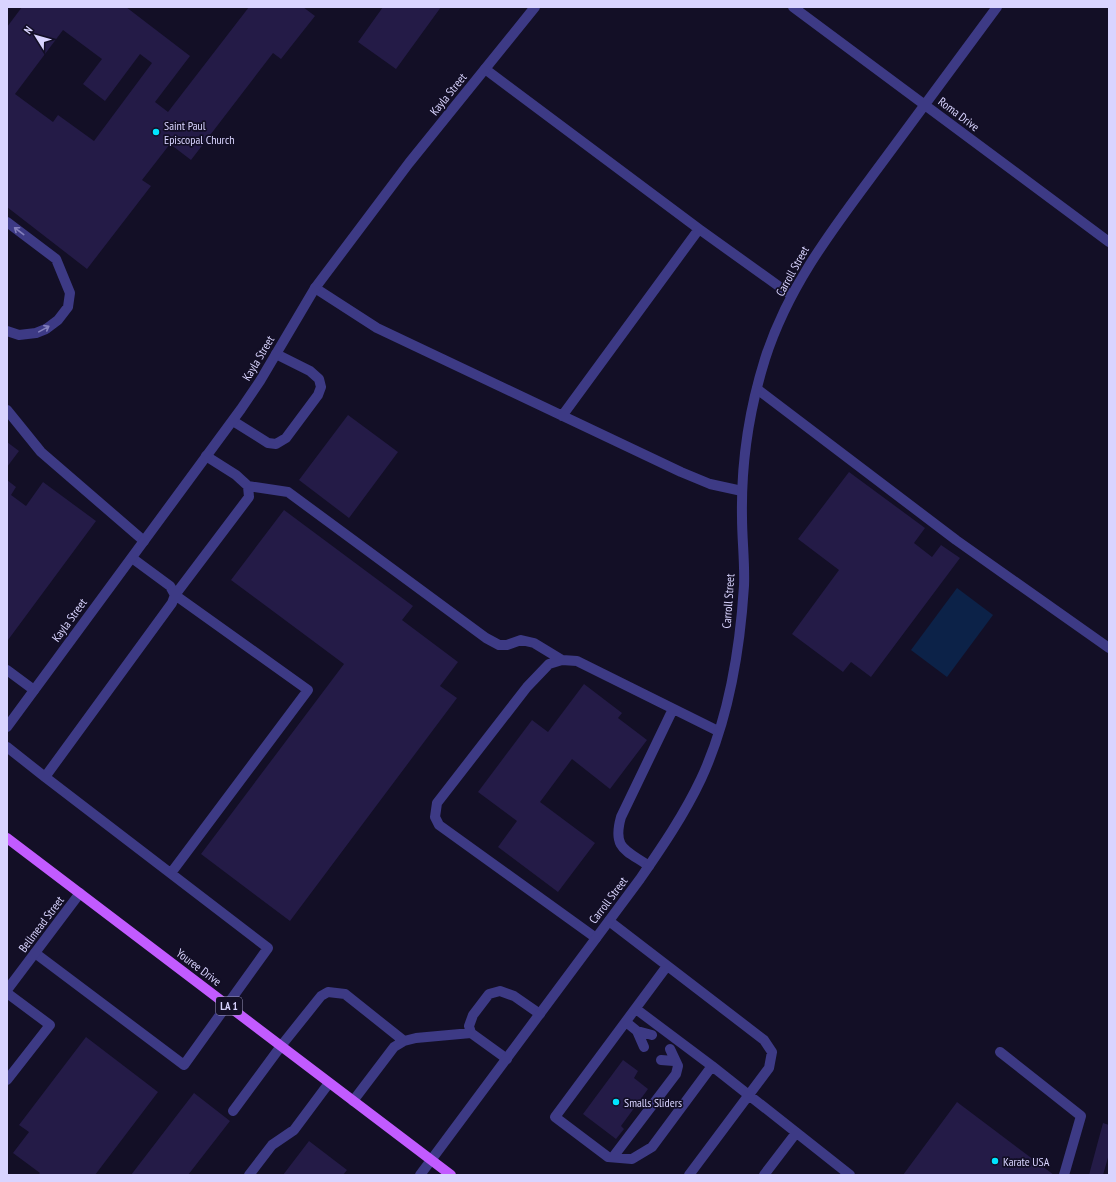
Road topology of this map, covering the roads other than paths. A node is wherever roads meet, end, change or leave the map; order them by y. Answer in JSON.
{"nodes":[{"id":1,"x":535,"y":7,"type":"edge"},
{"id":2,"x":793,"y":7,"type":"edge"},
{"id":3,"x":997,"y":7,"type":"edge"},
{"id":4,"x":486,"y":69,"type":"junction"},
{"id":5,"x":925,"y":105,"type":"junction"},
{"id":6,"x":7,"y":222,"type":"edge"},
{"id":7,"x":699,"y":229,"type":"junction"},
{"id":8,"x":1109,"y":242,"type":"edge"},
{"id":9,"x":315,"y":288,"type":"junction"},
{"id":10,"x":791,"y":295,"type":"junction"},
{"id":11,"x":7,"y":331,"type":"edge"},
{"id":12,"x":276,"y":354,"type":"junction"},
{"id":13,"x":757,"y":389,"type":"junction"},
{"id":14,"x":7,"y":410,"type":"edge"},
{"id":15,"x":562,"y":416,"type":"junction"},
{"id":16,"x":233,"y":421,"type":"junction"},
{"id":17,"x":206,"y":456,"type":"junction"},
{"id":18,"x":248,"y":486,"type":"junction"},
{"id":19,"x":742,"y":491,"type":"junction"},
{"id":20,"x":144,"y":541,"type":"junction"},
{"id":21,"x":132,"y":558,"type":"junction"},
{"id":22,"x":175,"y":595,"type":"junction"},
{"id":23,"x":1109,"y":648,"type":"edge"},
{"id":24,"x":562,"y":660,"type":"junction"},
{"id":25,"x":7,"y":670,"type":"edge"},
{"id":26,"x":34,"y":690,"type":"junction"},
{"id":27,"x":673,"y":709,"type":"junction"},
{"id":28,"x":7,"y":727,"type":"edge"},
{"id":29,"x":718,"y":731,"type":"junction"},
{"id":30,"x":7,"y":747,"type":"edge"},
{"id":31,"x":45,"y":776,"type":"junction"},
{"id":32,"x":7,"y":838,"type":"edge"},
{"id":33,"x":649,"y":866,"type":"junction"},
{"id":34,"x":171,"y":873,"type":"junction"},
{"id":35,"x":80,"y":893,"type":"junction"},
{"id":36,"x":609,"y":921,"type":"junction"},
{"id":37,"x":596,"y":938,"type":"junction"},
{"id":38,"x":35,"y":954,"type":"junction"},
{"id":39,"x":667,"y":966,"type":"junction"},
{"id":40,"x":7,"y":992,"type":"edge"},
{"id":41,"x":228,"y":1005,"type":"junction"},
{"id":42,"x":636,"y":1009,"type":"junction"},
{"id":43,"x":540,"y":1014,"type":"junction"},
{"id":44,"x":626,"y":1022,"type":"junction"},
{"id":45,"x":637,"y":1031,"type":"junction"},
{"id":46,"x":471,"y":1033,"type":"junction"},
{"id":47,"x":652,"y":1035,"type":"dead end"},
{"id":48,"x":404,"y":1041,"type":"junction"},
{"id":49,"x":281,"y":1046,"type":"junction"},
{"id":50,"x":644,"y":1046,"type":"dead end"},
{"id":51,"x":670,"y":1049,"type":"dead end"},
{"id":52,"x":1000,"y":1052,"type":"dead end"},
{"id":53,"x":506,"y":1059,"type":"junction"},
{"id":54,"x":661,"y":1060,"type":"dead end"},
{"id":55,"x":674,"y":1061,"type":"junction"},
{"id":56,"x":712,"y":1066,"type":"junction"},
{"id":57,"x":7,"y":1080,"type":"edge"},
{"id":58,"x":329,"y":1083,"type":"junction"},
{"id":59,"x":749,"y":1095,"type":"junction"},
{"id":60,"x":353,"y":1101,"type":"junction"},
{"id":61,"x":233,"y":1111,"type":"dead end"},
{"id":62,"x":796,"y":1133,"type":"junction"},
{"id":63,"x":613,"y":1157,"type":"junction"},
{"id":64,"x":431,"y":1160,"type":"junction"},
{"id":65,"x":249,"y":1175,"type":"edge"},
{"id":66,"x":420,"y":1175,"type":"edge"},
{"id":67,"x":451,"y":1175,"type":"edge"},
{"id":68,"x":689,"y":1175,"type":"edge"},
{"id":69,"x":764,"y":1175,"type":"edge"},
{"id":70,"x":850,"y":1175,"type":"edge"},
{"id":71,"x":1064,"y":1175,"type":"edge"}],
"edges":[{"from":1,"to":4,"type":"street","name":"Kayla Street"},
{"from":2,"to":5,"type":"street","name":"Roma Drive"},
{"from":3,"to":5,"type":"street","name":"Carroll Street"},
{"from":4,"to":7,"type":"street"},
{"from":4,"to":9,"type":"street","name":"Kayla Street"},
{"from":5,"to":8,"type":"street","name":"Roma Drive"},
{"from":5,"to":10,"type":"street","name":"Carroll Street"},
{"from":11,"to":6,"type":"street","one_way":true},
{"from":7,"to":10,"type":"street"},
{"from":7,"to":15,"type":"street"},
{"from":9,"to":12,"type":"street","name":"Kayla Street"},
{"from":9,"to":15,"type":"street"},
{"from":10,"to":13,"type":"street","name":"Carroll Street"},
{"from":12,"to":16,"type":"street","name":"Kayla Street"},
{"from":12,"to":16,"type":"street"},
{"from":13,"to":19,"type":"street","name":"Carroll Street"},
{"from":13,"to":23,"type":"street"},
{"from":14,"to":20,"type":"street"},
{"from":15,"to":19,"type":"street"},
{"from":16,"to":17,"type":"street","name":"Kayla Street"},
{"from":17,"to":18,"type":"street"},
{"from":17,"to":20,"type":"street","name":"Kayla Street"},
{"from":18,"to":22,"type":"street"},
{"from":18,"to":24,"type":"street"},
{"from":19,"to":29,"type":"street","name":"Carroll Street"},
{"from":20,"to":21,"type":"street","name":"Kayla Street"},
{"from":21,"to":22,"type":"street"},
{"from":21,"to":26,"type":"street","name":"Kayla Street"},
{"from":22,"to":31,"type":"street"},
{"from":22,"to":34,"type":"street"},
{"from":24,"to":27,"type":"street"},
{"from":24,"to":37,"type":"street"},
{"from":25,"to":26,"type":"street"},
{"from":26,"to":28,"type":"street","name":"Kayla Street"},
{"from":27,"to":29,"type":"street"},
{"from":27,"to":33,"type":"street"},
{"from":29,"to":33,"type":"street","name":"Carroll Street"},
{"from":30,"to":31,"type":"street"},
{"from":31,"to":34,"type":"street"},
{"from":32,"to":35,"type":"main road","name":"Youree Drive","number":"LA 1"},
{"from":33,"to":36,"type":"street","name":"Carroll Street"},
{"from":34,"to":41,"type":"street"},
{"from":35,"to":38,"type":"street","name":"Bellmead Street"},
{"from":35,"to":41,"type":"main road","name":"Youree Drive","number":"LA 1"},
{"from":36,"to":37,"type":"street","name":"Carroll Street"},
{"from":36,"to":39,"type":"street"},
{"from":37,"to":43,"type":"street","name":"Carroll Street"},
{"from":38,"to":40,"type":"street","name":"Bellmead Street"},
{"from":38,"to":41,"type":"street"},
{"from":39,"to":42,"type":"street"},
{"from":39,"to":59,"type":"street"},
{"from":40,"to":57,"type":"street"},
{"from":41,"to":49,"type":"main road","name":"Youree Drive","number":"LA 1"},
{"from":42,"to":44,"type":"street"},
{"from":42,"to":56,"type":"street"},
{"from":43,"to":46,"type":"street"},
{"from":43,"to":53,"type":"street","name":"Carroll Street"},
{"from":44,"to":45,"type":"street"},
{"from":44,"to":63,"type":"street"},
{"from":45,"to":47,"type":"street"},
{"from":45,"to":50,"type":"street"},
{"from":46,"to":48,"type":"street"},
{"from":46,"to":53,"type":"street"},
{"from":48,"to":49,"type":"street"},
{"from":48,"to":60,"type":"street"},
{"from":49,"to":58,"type":"main road","name":"Youree Drive","number":"LA 1"},
{"from":49,"to":61,"type":"street"},
{"from":51,"to":55,"type":"street"},
{"from":52,"to":71,"type":"street"},
{"from":53,"to":64,"type":"street","name":"Carroll Street"},
{"from":54,"to":55,"type":"street"},
{"from":55,"to":63,"type":"street"},
{"from":56,"to":59,"type":"street"},
{"from":56,"to":63,"type":"street"},
{"from":58,"to":60,"type":"main road","name":"Youree Drive","number":"LA 1"},
{"from":58,"to":65,"type":"street"},
{"from":59,"to":62,"type":"street"},
{"from":59,"to":68,"type":"street"},
{"from":60,"to":64,"type":"main road","name":"Youree Drive","number":"LA 1"},
{"from":62,"to":69,"type":"street"},
{"from":62,"to":70,"type":"street"},
{"from":64,"to":66,"type":"street","name":"Carroll Street"},
{"from":64,"to":67,"type":"main road","name":"Youree Drive","number":"LA 1"}]}
